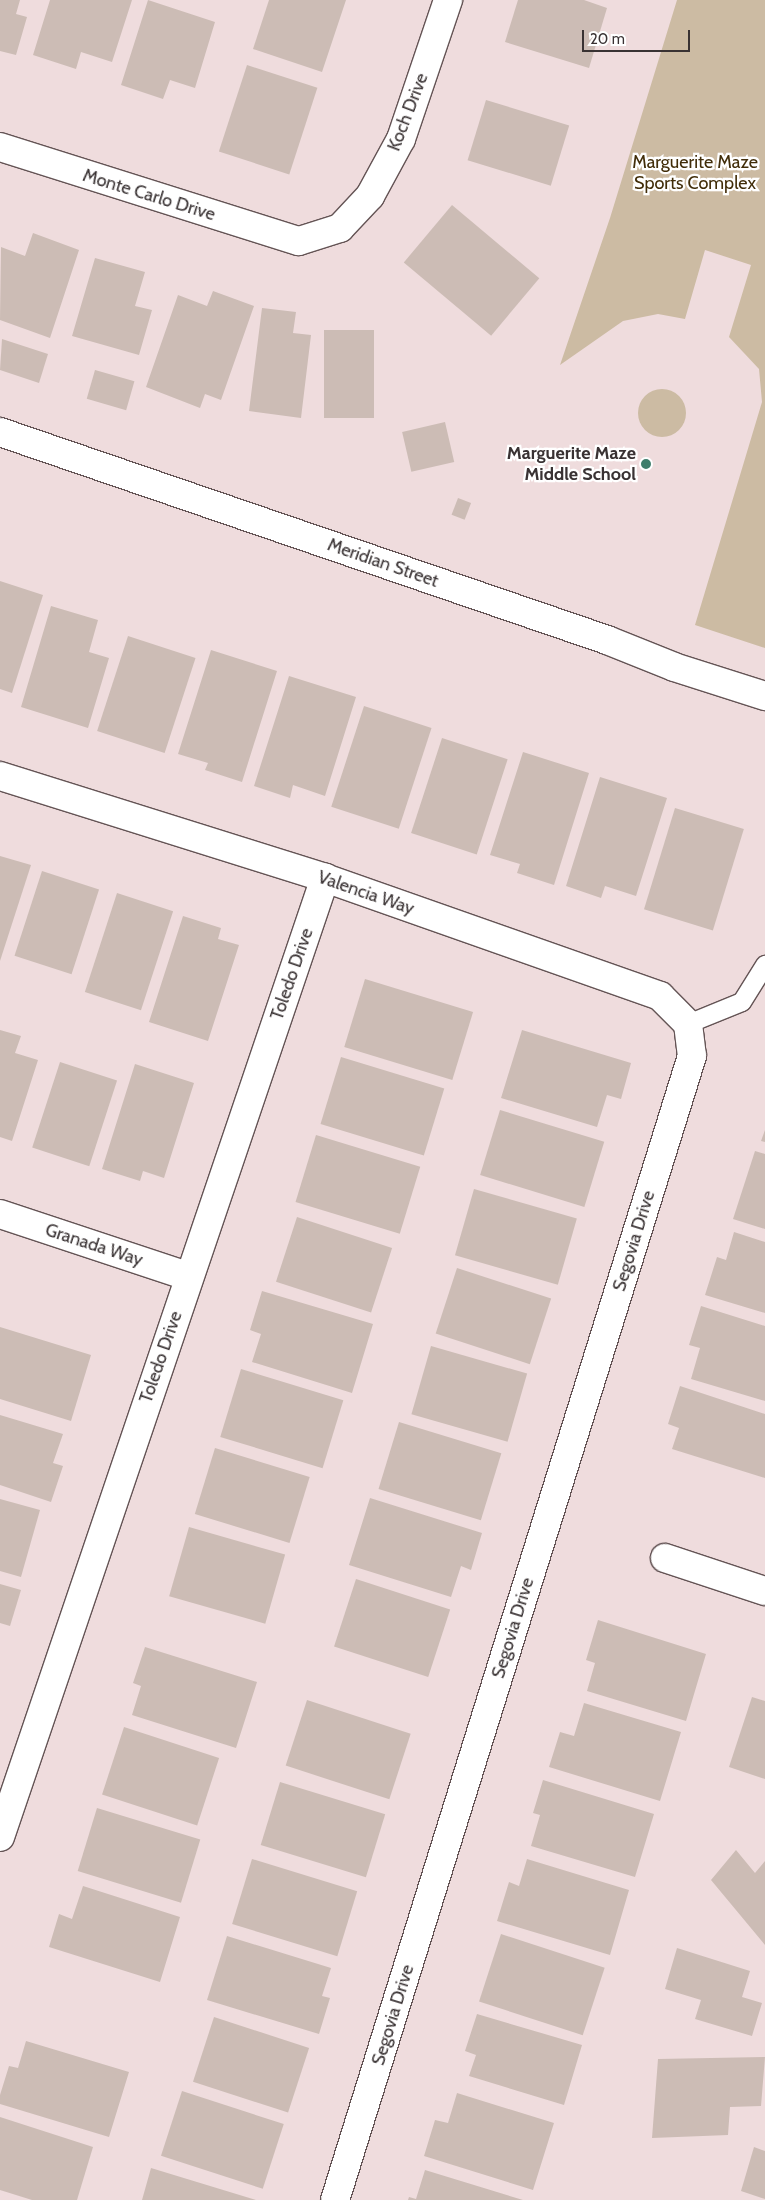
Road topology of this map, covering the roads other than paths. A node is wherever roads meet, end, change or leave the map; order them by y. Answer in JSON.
{"nodes":[{"id":1,"x":448,"y":0,"type":"edge"},
{"id":2,"x":0,"y":147,"type":"edge"},
{"id":3,"x":300,"y":241,"type":"joint"},
{"id":4,"x":0,"y":432,"type":"edge"},
{"id":5,"x":765,"y":696,"type":"edge"},
{"id":6,"x":0,"y":776,"type":"edge"},
{"id":7,"x":325,"y":878,"type":"junction"},
{"id":8,"x":765,"y":965,"type":"edge"},
{"id":9,"x":688,"y":1024,"type":"junction"},
{"id":10,"x":0,"y":1214,"type":"edge"},
{"id":11,"x":188,"y":1276,"type":"junction"},
{"id":12,"x":666,"y":1558,"type":"dead end"},
{"id":13,"x":765,"y":1591,"type":"edge"},
{"id":14,"x":0,"y":1837,"type":"edge"},
{"id":15,"x":335,"y":2200,"type":"edge"}],
"edges":[{"from":1,"to":3,"type":"street","name":"Koch Drive"},
{"from":2,"to":3,"type":"street","name":"Monte Carlo Drive"},
{"from":4,"to":5,"type":"street","name":"Meridian Street"},
{"from":6,"to":7,"type":"street","name":"Valencia Way"},
{"from":7,"to":9,"type":"street","name":"Valencia Way"},
{"from":7,"to":11,"type":"street","name":"Toledo Drive"},
{"from":8,"to":9,"type":"lane"},
{"from":9,"to":15,"type":"street","name":"Segovia Drive"},
{"from":10,"to":11,"type":"street","name":"Granada Way"},
{"from":11,"to":14,"type":"street","name":"Toledo Drive"},
{"from":12,"to":13,"type":"street"}]}
